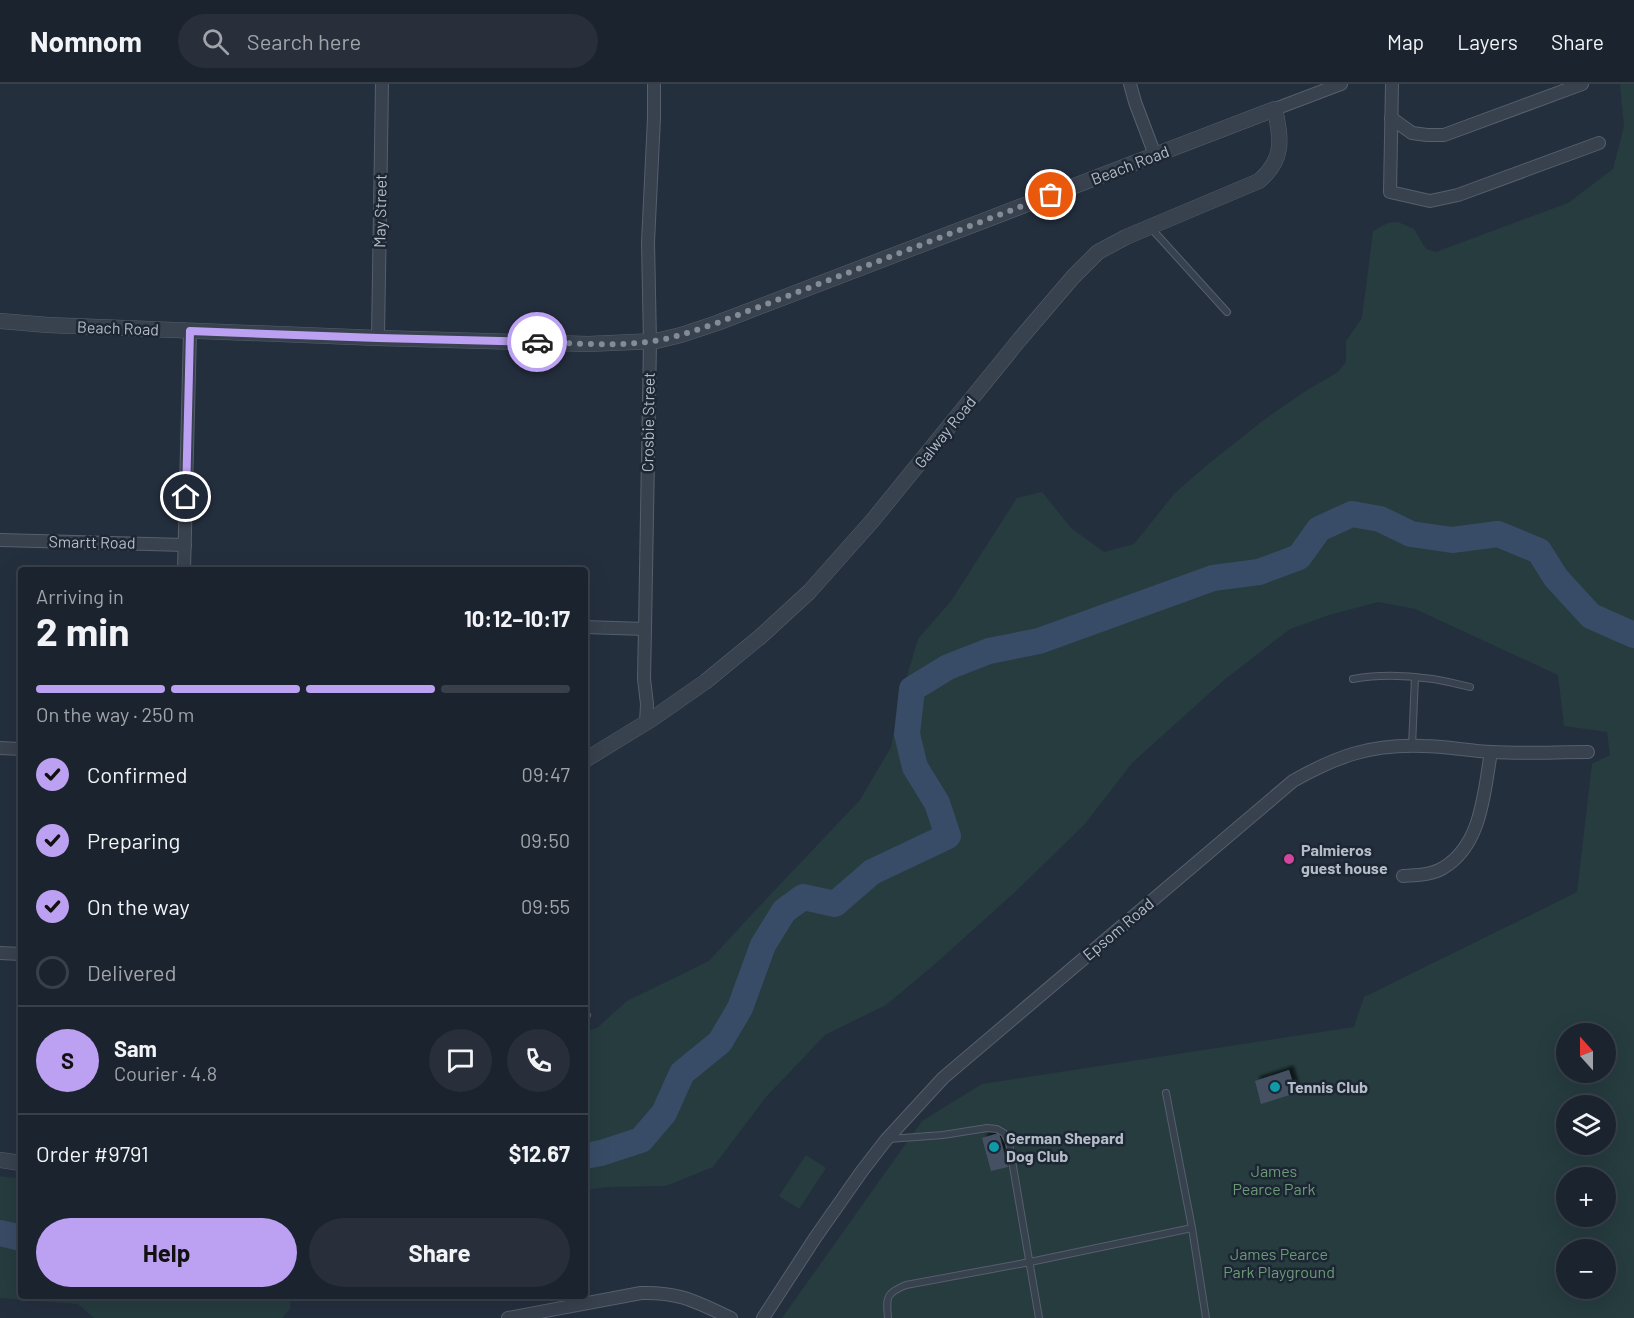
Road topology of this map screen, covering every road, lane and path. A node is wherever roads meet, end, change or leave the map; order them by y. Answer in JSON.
{"nodes":[{"id":1,"x":382,"y":84,"type":"edge"},
{"id":2,"x":654,"y":84,"type":"edge"},
{"id":3,"x":1130,"y":84,"type":"edge"},
{"id":4,"x":1341,"y":84,"type":"edge"},
{"id":5,"x":1392,"y":84,"type":"edge"},
{"id":6,"x":1582,"y":84,"type":"edge"},
{"id":7,"x":1275,"y":109,"type":"junction"},
{"id":8,"x":1391,"y":118,"type":"junction"},
{"id":9,"x":1599,"y":143,"type":"dead end"},
{"id":10,"x":1155,"y":155,"type":"junction"},
{"id":11,"x":1150,"y":226,"type":"junction"},
{"id":12,"x":1227,"y":312,"type":"dead end"},
{"id":13,"x":0,"y":321,"type":"edge"},
{"id":14,"x":190,"y":331,"type":"junction"},
{"id":15,"x":378,"y":338,"type":"junction"},
{"id":16,"x":650,"y":342,"type":"junction"},
{"id":17,"x":0,"y":540,"type":"edge"},
{"id":18,"x":184,"y":545,"type":"junction"},
{"id":19,"x":184,"y":567,"type":"edge"},
{"id":20,"x":588,"y":627,"type":"edge"},
{"id":21,"x":645,"y":629,"type":"junction"},
{"id":22,"x":1415,"y":677,"type":"junction"},
{"id":23,"x":1353,"y":679,"type":"dead end"},
{"id":24,"x":1470,"y":687,"type":"dead end"},
{"id":25,"x":646,"y":723,"type":"junction"},
{"id":26,"x":1412,"y":746,"type":"junction"},
{"id":27,"x":0,"y":748,"type":"edge"},
{"id":28,"x":18,"y":749,"type":"edge"},
{"id":29,"x":1491,"y":752,"type":"junction"},
{"id":30,"x":1588,"y":752,"type":"dead end"},
{"id":31,"x":588,"y":758,"type":"edge"},
{"id":32,"x":1403,"y":876,"type":"dead end"},
{"id":33,"x":0,"y":953,"type":"edge"},
{"id":34,"x":18,"y":954,"type":"edge"},
{"id":35,"x":1166,"y":1093,"type":"dead end"},
{"id":36,"x":886,"y":1140,"type":"junction"},
{"id":37,"x":0,"y":1160,"type":"edge"},
{"id":38,"x":18,"y":1163,"type":"edge"},
{"id":39,"x":1192,"y":1228,"type":"junction"},
{"id":40,"x":1030,"y":1262,"type":"junction"},
{"id":41,"x":508,"y":1318,"type":"edge"},
{"id":42,"x":731,"y":1318,"type":"edge"},
{"id":43,"x":763,"y":1318,"type":"edge"},
{"id":44,"x":888,"y":1318,"type":"edge"},
{"id":45,"x":1038,"y":1318,"type":"edge"},
{"id":46,"x":1206,"y":1318,"type":"edge"}],
"edges":[{"from":1,"to":15,"type":"street","name":"May Street"},
{"from":2,"to":16,"type":"street","name":"Crosbie Street"},
{"from":3,"to":10,"type":"street"},
{"from":4,"to":7,"type":"street","name":"Beach Road"},
{"from":5,"to":8,"type":"street"},
{"from":6,"to":8,"type":"street"},
{"from":7,"to":10,"type":"street","name":"Beach Road"},
{"from":7,"to":11,"type":"street","name":"Galway Road"},
{"from":8,"to":9,"type":"street"},
{"from":10,"to":16,"type":"street","name":"Beach Road"},
{"from":11,"to":12,"type":"lane"},
{"from":11,"to":25,"type":"street","name":"Galway Road"},
{"from":13,"to":14,"type":"street","name":"Beach Road"},
{"from":14,"to":15,"type":"street","name":"Beach Road"},
{"from":14,"to":18,"type":"street"},
{"from":15,"to":16,"type":"street","name":"Beach Road"},
{"from":16,"to":21,"type":"street","name":"Crosbie Street"},
{"from":17,"to":18,"type":"street","name":"Smartt Road"},
{"from":18,"to":19,"type":"street"},
{"from":20,"to":21,"type":"street"},
{"from":21,"to":25,"type":"street","name":"Crosbie Street"},
{"from":22,"to":23,"type":"lane"},
{"from":22,"to":24,"type":"lane"},
{"from":22,"to":26,"type":"lane"},
{"from":25,"to":31,"type":"street","name":"Galway Road"},
{"from":26,"to":29,"type":"street","name":"Epsom Road"},
{"from":26,"to":36,"type":"street","name":"Epsom Road"},
{"from":27,"to":28,"type":"street"},
{"from":29,"to":30,"type":"street","name":"Epsom Road"},
{"from":29,"to":32,"type":"street"},
{"from":33,"to":34,"type":"street"},
{"from":35,"to":39,"type":"lane"},
{"from":36,"to":40,"type":"lane"},
{"from":36,"to":43,"type":"street","name":"Epsom Road"},
{"from":37,"to":38,"type":"street"},
{"from":39,"to":40,"type":"lane"},
{"from":39,"to":46,"type":"lane"},
{"from":40,"to":44,"type":"lane"},
{"from":40,"to":45,"type":"lane"},
{"from":41,"to":42,"type":"street"}]}
